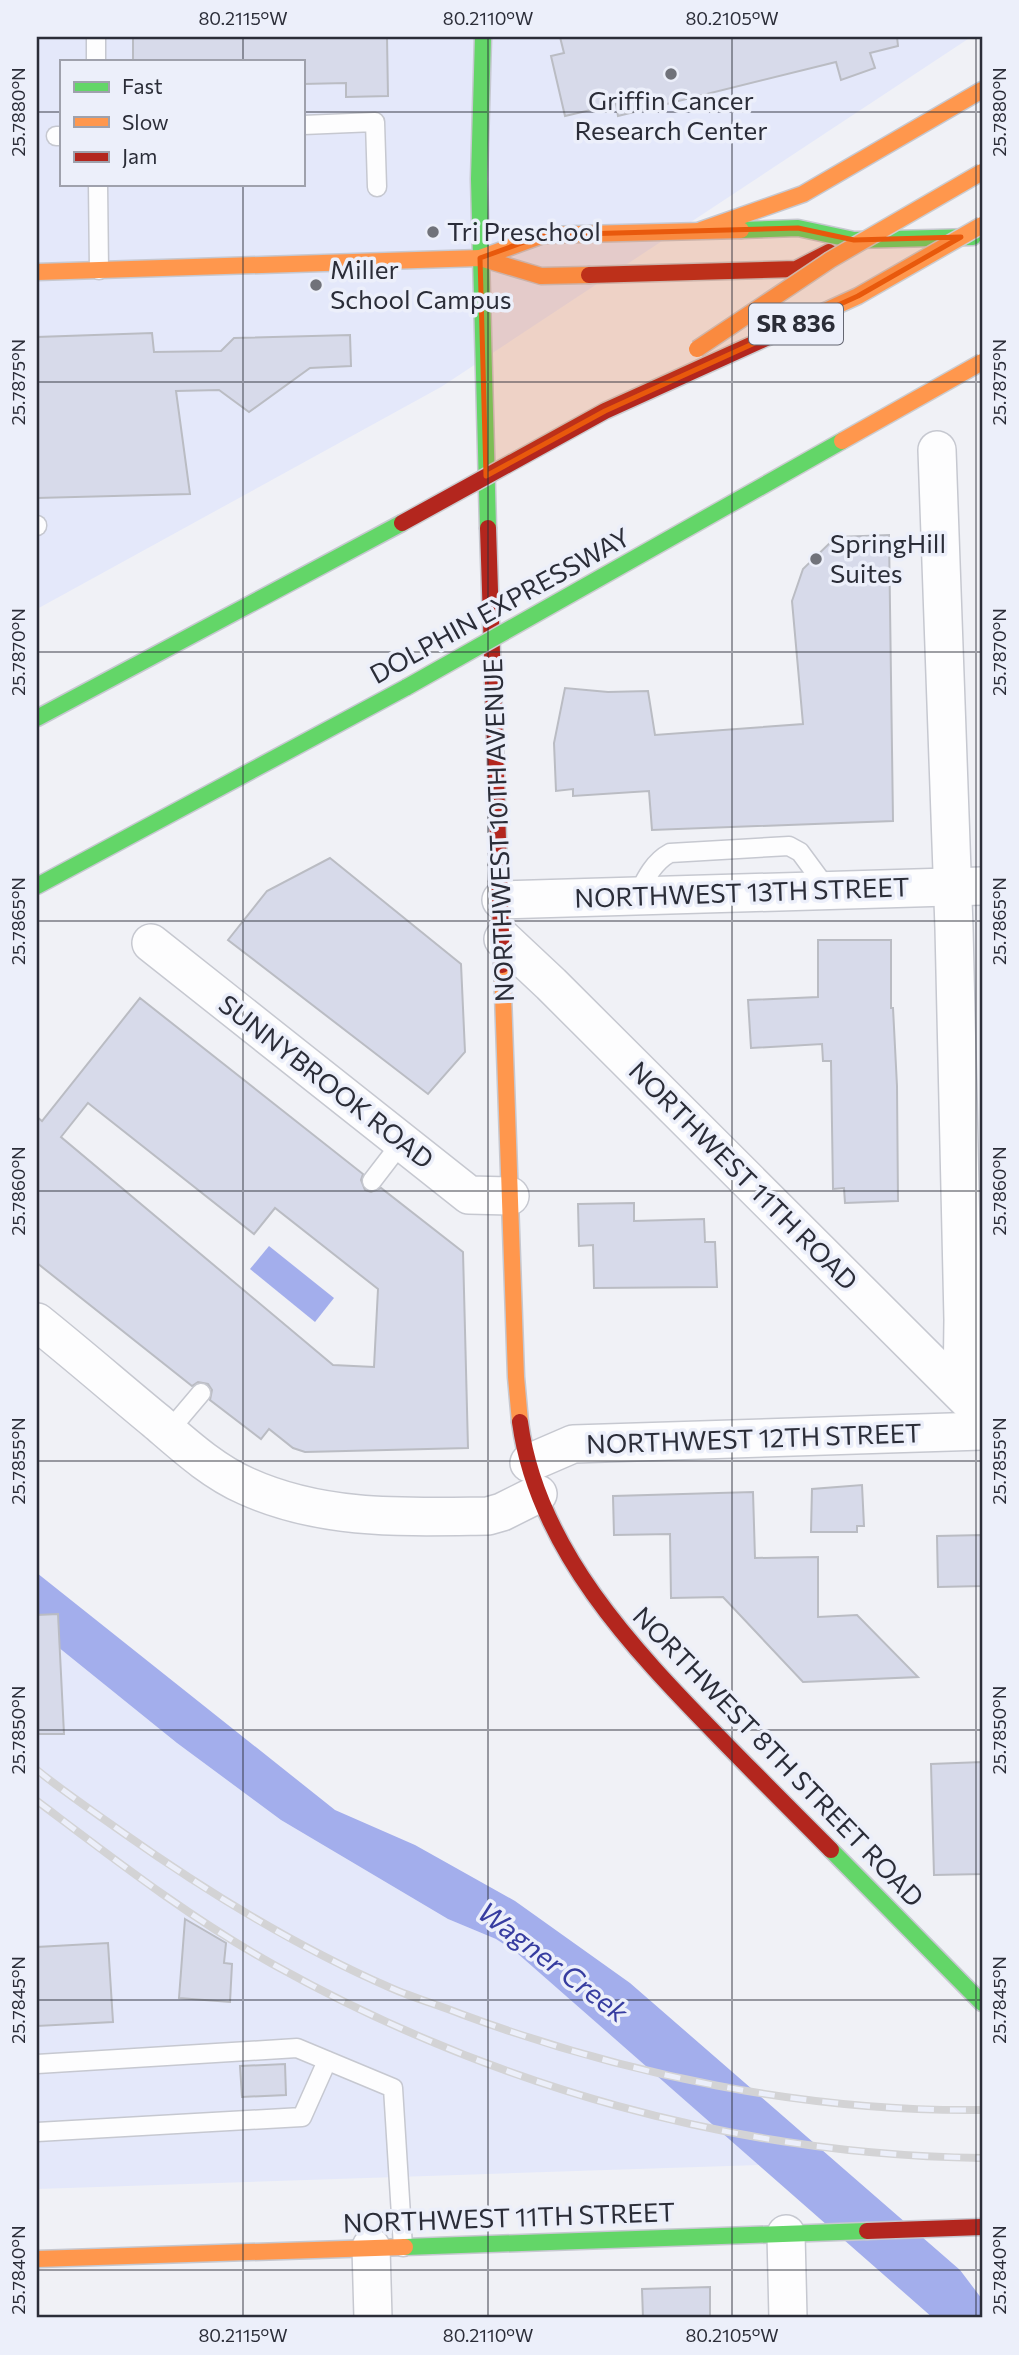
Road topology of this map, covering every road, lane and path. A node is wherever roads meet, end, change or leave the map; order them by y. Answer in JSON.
{"nodes":[{"id":1,"x":96,"y":37,"type":"edge"},
{"id":2,"x":483,"y":37,"type":"edge"},
{"id":3,"x":96,"y":60,"type":"edge"},
{"id":4,"x":982,"y":90,"type":"edge"},
{"id":5,"x":304,"y":125,"type":"edge"},
{"id":6,"x":982,"y":172,"type":"edge"},
{"id":7,"x":98,"y":186,"type":"edge"},
{"id":8,"x":377,"y":187,"type":"dead end"},
{"id":9,"x":982,"y":225,"type":"edge"},
{"id":10,"x":701,"y":230,"type":"junction"},
{"id":11,"x":982,"y":237,"type":"edge"},
{"id":12,"x":854,"y":240,"type":"junction"},
{"id":13,"x":480,"y":258,"type":"junction"},
{"id":14,"x":99,"y":270,"type":"junction"},
{"id":15,"x":37,"y":272,"type":"edge"},
{"id":16,"x":982,"y":362,"type":"edge"},
{"id":17,"x":605,"y":411,"type":"junction"},
{"id":18,"x":937,"y":450,"type":"dead end"},
{"id":19,"x":37,"y":718,"type":"edge"},
{"id":20,"x":37,"y":886,"type":"edge"},
{"id":21,"x":967,"y":886,"type":"edge"},
{"id":22,"x":501,"y":900,"type":"junction"},
{"id":23,"x":503,"y":939,"type":"junction"},
{"id":24,"x":151,"y":943,"type":"dead end"},
{"id":25,"x":402,"y":1142,"type":"junction"},
{"id":26,"x":372,"y":1181,"type":"dead end"},
{"id":27,"x":510,"y":1196,"type":"junction"},
{"id":28,"x":37,"y":1322,"type":"edge"},
{"id":29,"x":201,"y":1393,"type":"dead end"},
{"id":30,"x":972,"y":1404,"type":"edge"},
{"id":31,"x":982,"y":1431,"type":"edge"},
{"id":32,"x":168,"y":1432,"type":"junction"},
{"id":33,"x":533,"y":1479,"type":"junction"},
{"id":34,"x":982,"y":2003,"type":"edge"},
{"id":35,"x":327,"y":2061,"type":"junction"},
{"id":36,"x":37,"y":2064,"type":"edge"},
{"id":37,"x":37,"y":2132,"type":"edge"},
{"id":38,"x":981,"y":2226,"type":"edge"},
{"id":39,"x":801,"y":2233,"type":"junction"},
{"id":40,"x":387,"y":2247,"type":"junction"},
{"id":41,"x":37,"y":2259,"type":"edge"},
{"id":42,"x":373,"y":2318,"type":"edge"},
{"id":43,"x":788,"y":2318,"type":"edge"}],
"edges":[{"from":1,"to":3,"type":"lane"},
{"from":2,"to":13,"type":"main road","name":"NORTHWEST 10TH AVENUE"},
{"from":4,"to":10,"type":"main road"},
{"from":5,"to":8,"type":"lane"},
{"from":6,"to":17,"type":"main road","bridge":true},
{"from":7,"to":14,"type":"lane"},
{"from":9,"to":17,"type":"main road","number":"SR 836","bridge":true},
{"from":10,"to":12,"type":"main road"},
{"from":10,"to":13,"type":"main road"},
{"from":11,"to":12,"type":"main road"},
{"from":12,"to":13,"type":"main road"},
{"from":13,"to":14,"type":"main road"},
{"from":13,"to":22,"type":"main road","name":"NORTHWEST 10TH AVENUE"},
{"from":14,"to":15,"type":"main road"},
{"from":16,"to":20,"type":"main road","name":"DOLPHIN EXPRESSWAY","bridge":true},
{"from":17,"to":19,"type":"main road","number":"SR 836","bridge":true},
{"from":18,"to":21,"type":"street"},
{"from":21,"to":22,"type":"street","name":"NORTHWEST 13TH STREET"},
{"from":21,"to":30,"type":"street"},
{"from":22,"to":23,"type":"main road","name":"NORTHWEST 10TH AVENUE"},
{"from":23,"to":27,"type":"main road","name":"NORTHWEST 10TH AVENUE"},
{"from":23,"to":30,"type":"street","name":"NORTHWEST 11TH ROAD"},
{"from":24,"to":25,"type":"street","name":"SUNNYBROOK ROAD"},
{"from":25,"to":26,"type":"lane"},
{"from":25,"to":27,"type":"street","name":"SUNNYBROOK ROAD"},
{"from":27,"to":33,"type":"main road","name":"NORTHWEST 10TH AVENUE"},
{"from":28,"to":32,"type":"street","name":"NORTHWEST 12TH STREET"},
{"from":29,"to":32,"type":"lane"},
{"from":31,"to":33,"type":"street","name":"NORTHWEST 12TH STREET"},
{"from":32,"to":33,"type":"street","name":"NORTHWEST 12TH STREET"},
{"from":33,"to":34,"type":"main road","name":"NORTHWEST 8TH STREET ROAD"},
{"from":35,"to":36,"type":"lane"},
{"from":35,"to":37,"type":"lane"},
{"from":35,"to":40,"type":"lane"},
{"from":38,"to":39,"type":"main road","name":"NORTHWEST 11TH STREET"},
{"from":39,"to":40,"type":"main road","name":"NORTHWEST 11TH STREET"},
{"from":39,"to":43,"type":"street"},
{"from":40,"to":41,"type":"main road","name":"NORTHWEST 11TH STREET"},
{"from":40,"to":42,"type":"street"}]}
